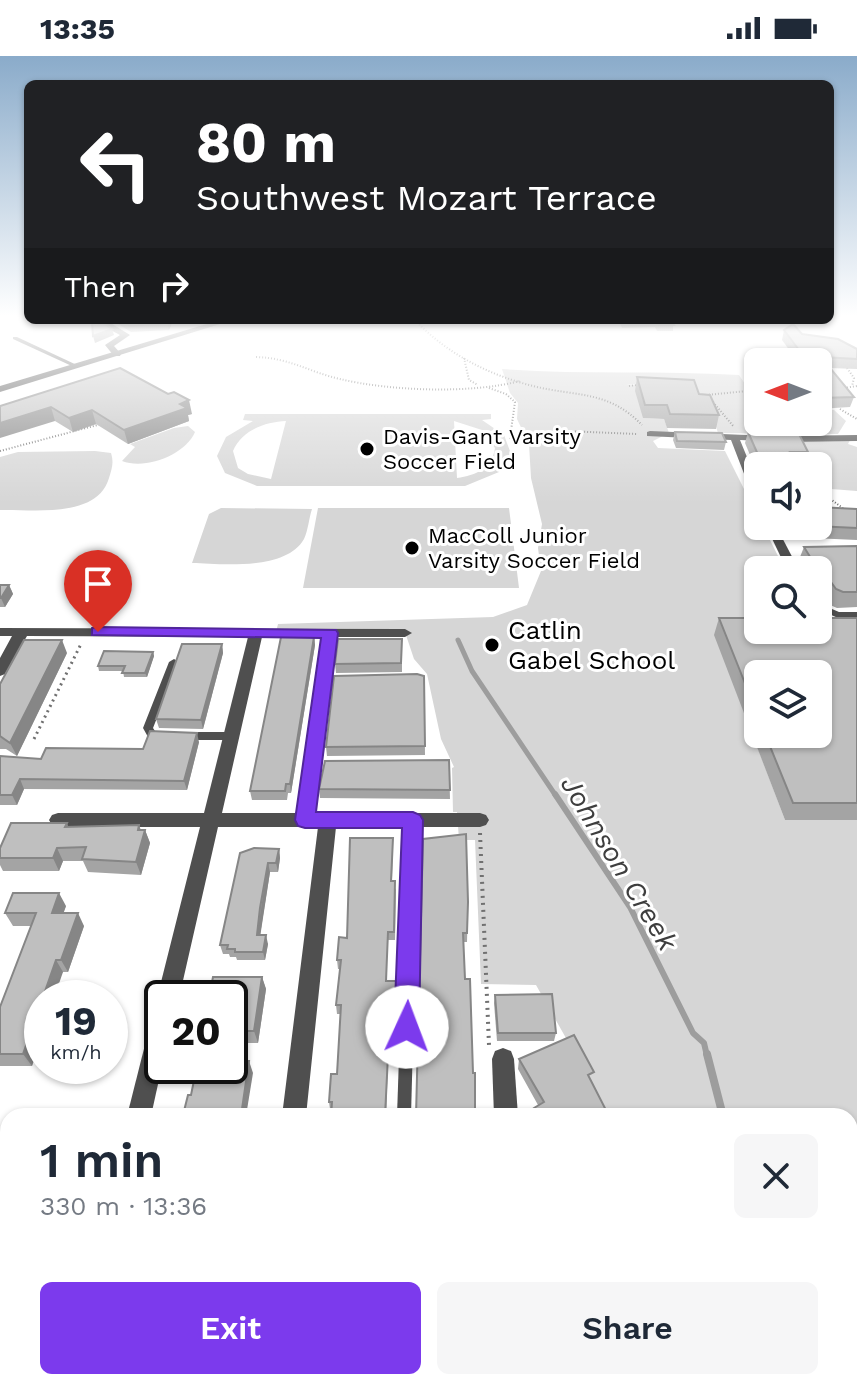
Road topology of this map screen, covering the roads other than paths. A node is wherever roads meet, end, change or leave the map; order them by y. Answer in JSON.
{"nodes":[{"id":1,"x":36,"y":378,"type":"edge"},
{"id":2,"x":0,"y":389,"type":"edge"},
{"id":3,"x":650,"y":434,"type":"road end"},
{"id":4,"x":737,"y":436,"type":"junction"},
{"id":5,"x":857,"y":438,"type":"edge"},
{"id":6,"x":744,"y":456,"type":"edge"},
{"id":7,"x":832,"y":612,"type":"edge"},
{"id":8,"x":857,"y":615,"type":"edge"},
{"id":9,"x":0,"y":632,"type":"edge"},
{"id":10,"x":22,"y":632,"type":"junction"},
{"id":11,"x":330,"y":633,"type":"junction"},
{"id":12,"x":405,"y":633,"type":"dead end"},
{"id":13,"x":256,"y":634,"type":"junction"},
{"id":14,"x":174,"y":662,"type":"edge"},
{"id":15,"x":0,"y":671,"type":"edge"},
{"id":16,"x":232,"y":736,"type":"junction"},
{"id":17,"x":58,"y":820,"type":"edge"},
{"id":18,"x":211,"y":820,"type":"junction"},
{"id":19,"x":305,"y":820,"type":"junction"},
{"id":20,"x":328,"y":820,"type":"junction"},
{"id":21,"x":413,"y":820,"type":"junction"},
{"id":22,"x":480,"y":820,"type":"road end"},
{"id":23,"x":172,"y":980,"type":"edge"},
{"id":24,"x":503,"y":1059,"type":"road end"},
{"id":25,"x":147,"y":1084,"type":"edge"},
{"id":26,"x":141,"y":1108,"type":"edge"},
{"id":27,"x":295,"y":1108,"type":"edge"},
{"id":28,"x":404,"y":1108,"type":"edge"},
{"id":29,"x":506,"y":1108,"type":"edge"}],
"edges":[{"from":1,"to":2,"type":"street"},
{"from":3,"to":4,"type":"street"},
{"from":4,"to":5,"type":"street"},
{"from":4,"to":6,"type":"street"},
{"from":7,"to":8,"type":"lane"},
{"from":9,"to":10,"type":"street"},
{"from":10,"to":13,"type":"street"},
{"from":10,"to":15,"type":"street"},
{"from":11,"to":12,"type":"street"},
{"from":11,"to":13,"type":"street"},
{"from":11,"to":19,"type":"street"},
{"from":13,"to":16,"type":"street"},
{"from":14,"to":16,"type":"lane"},
{"from":16,"to":18,"type":"street"},
{"from":17,"to":18,"type":"street"},
{"from":18,"to":19,"type":"street"},
{"from":18,"to":23,"type":"street"},
{"from":19,"to":20,"type":"street"},
{"from":20,"to":21,"type":"street"},
{"from":20,"to":27,"type":"street"},
{"from":21,"to":22,"type":"street"},
{"from":21,"to":28,"type":"lane"},
{"from":24,"to":29,"type":"street"},
{"from":25,"to":26,"type":"street"}]}
